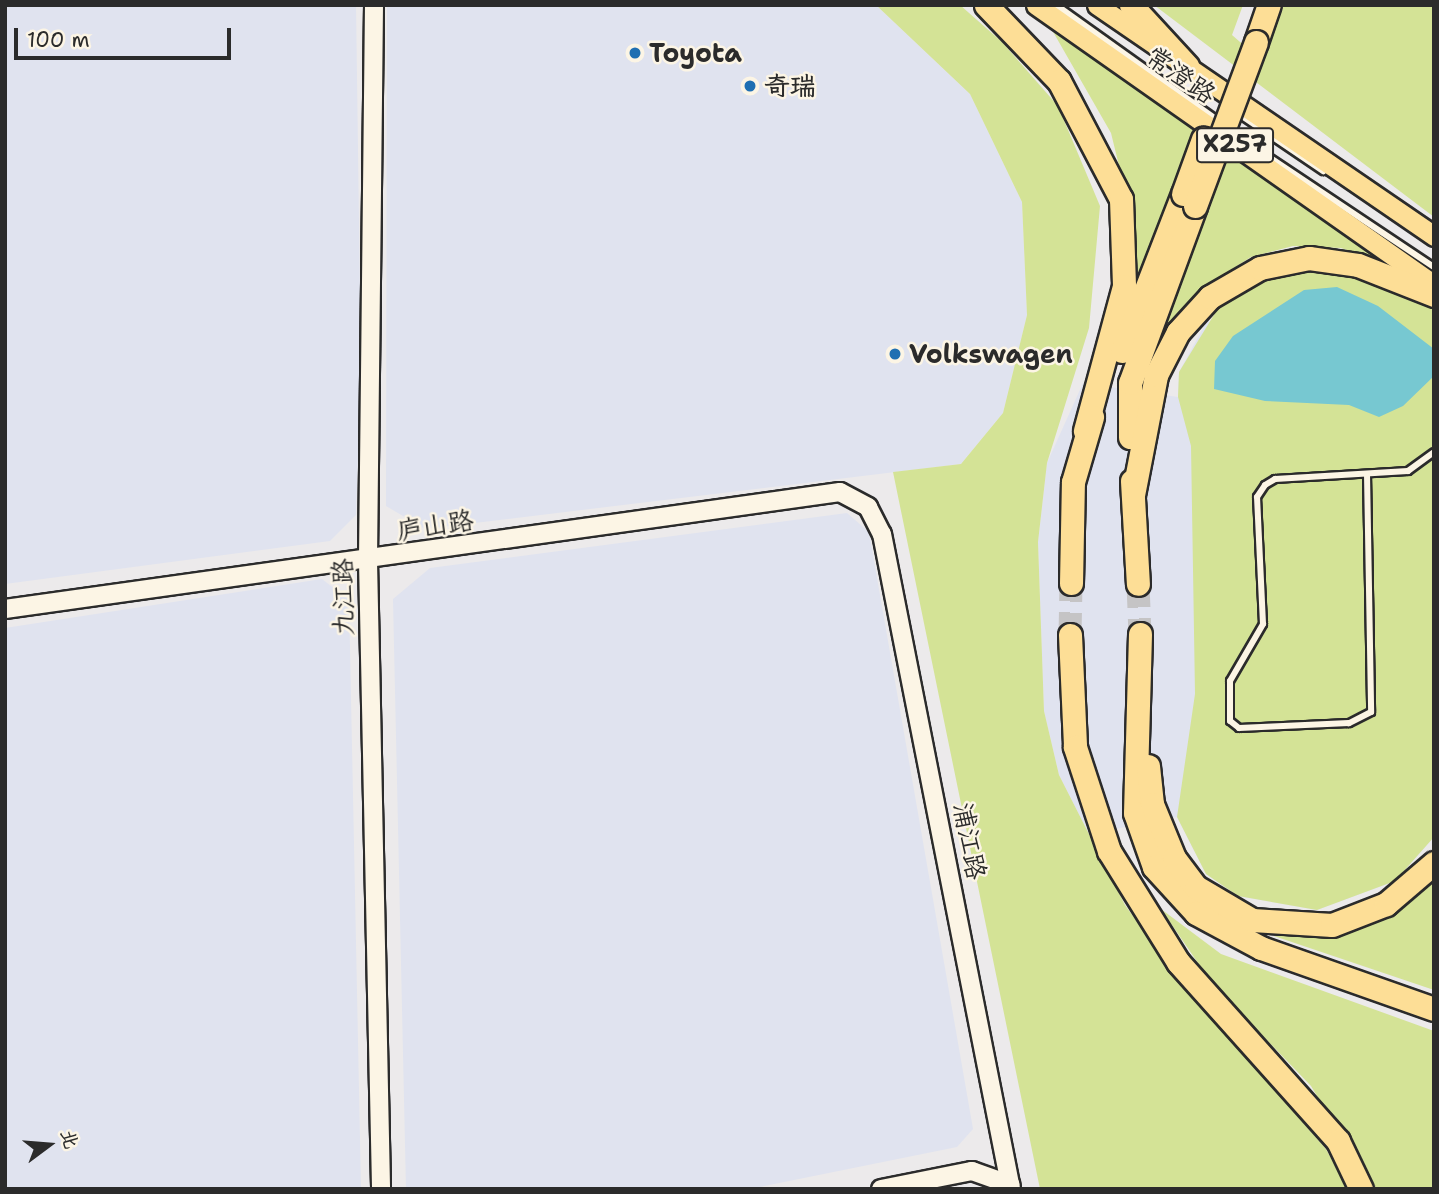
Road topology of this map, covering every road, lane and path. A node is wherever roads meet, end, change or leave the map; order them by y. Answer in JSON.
{"nodes":[{"id":1,"x":374,"y":5,"type":"edge"},
{"id":2,"x":986,"y":5,"type":"edge"},
{"id":3,"x":1035,"y":5,"type":"edge"},
{"id":4,"x":1056,"y":5,"type":"edge"},
{"id":5,"x":1084,"y":5,"type":"edge"},
{"id":6,"x":1097,"y":5,"type":"edge"},
{"id":7,"x":1131,"y":5,"type":"edge"},
{"id":8,"x":1253,"y":5,"type":"edge"},
{"id":9,"x":1269,"y":5,"type":"edge"},
{"id":10,"x":1249,"y":38,"type":"junction"},
{"id":11,"x":1187,"y":66,"type":"junction"},
{"id":12,"x":1189,"y":200,"type":"junction"},
{"id":13,"x":1434,"y":236,"type":"edge"},
{"id":14,"x":1434,"y":248,"type":"edge"},
{"id":15,"x":1434,"y":267,"type":"edge"},
{"id":16,"x":1434,"y":285,"type":"edge"},
{"id":17,"x":1434,"y":295,"type":"edge"},
{"id":18,"x":1085,"y":431,"type":"junction"},
{"id":19,"x":1434,"y":452,"type":"edge"},
{"id":20,"x":1367,"y":474,"type":"junction"},
{"id":21,"x":1133,"y":495,"type":"junction"},
{"id":22,"x":868,"y":507,"type":"joint"},
{"id":23,"x":368,"y":561,"type":"junction"},
{"id":24,"x":1071,"y":583,"type":"tunnel mouth"},
{"id":25,"x":1138,"y":584,"type":"tunnel mouth"},
{"id":26,"x":5,"y":609,"type":"edge"},
{"id":27,"x":1140,"y":634,"type":"tunnel mouth"},
{"id":28,"x":1070,"y":635,"type":"tunnel mouth"},
{"id":29,"x":1139,"y":686,"type":"junction"},
{"id":30,"x":1076,"y":747,"type":"junction"},
{"id":31,"x":1434,"y":863,"type":"edge"},
{"id":32,"x":1434,"y":1009,"type":"edge"},
{"id":33,"x":1434,"y":1022,"type":"edge"},
{"id":34,"x":1011,"y":1188,"type":"edge"},
{"id":35,"x":381,"y":1189,"type":"edge"},
{"id":36,"x":881,"y":1189,"type":"edge"},
{"id":37,"x":1361,"y":1189,"type":"edge"}],
"edges":[{"from":1,"to":23,"type":"street","name":"九江路"},
{"from":2,"to":18,"type":"highway"},
{"from":3,"to":16,"type":"main road","name":"常澄路","number":"X257"},
{"from":4,"to":15,"type":"lane"},
{"from":5,"to":14,"type":"lane"},
{"from":6,"to":11,"type":"main road","name":"常澄路","number":"X257"},
{"from":7,"to":11,"type":"highway"},
{"from":8,"to":10,"type":"highway"},
{"from":9,"to":10,"type":"highway"},
{"from":10,"to":12,"type":"highway","bridge":true},
{"from":11,"to":13,"type":"main road","name":"常澄路","number":"X257"},
{"from":12,"to":18,"type":"highway"},
{"from":12,"to":21,"type":"highway"},
{"from":17,"to":21,"type":"highway"},
{"from":18,"to":24,"type":"highway"},
{"from":19,"to":20,"type":"lane"},
{"from":20,"to":20,"type":"lane"},
{"from":21,"to":25,"type":"highway"},
{"from":22,"to":23,"type":"street","name":"庐山路"},
{"from":22,"to":34,"type":"street","name":"浦江路"},
{"from":23,"to":26,"type":"street","name":"庐山路"},
{"from":23,"to":35,"type":"street","name":"九江路"},
{"from":27,"to":29,"type":"highway"},
{"from":28,"to":30,"type":"highway"},
{"from":29,"to":31,"type":"highway"},
{"from":29,"to":32,"type":"highway"},
{"from":30,"to":33,"type":"highway"},
{"from":30,"to":37,"type":"highway"},
{"from":34,"to":36,"type":"street"}]}
